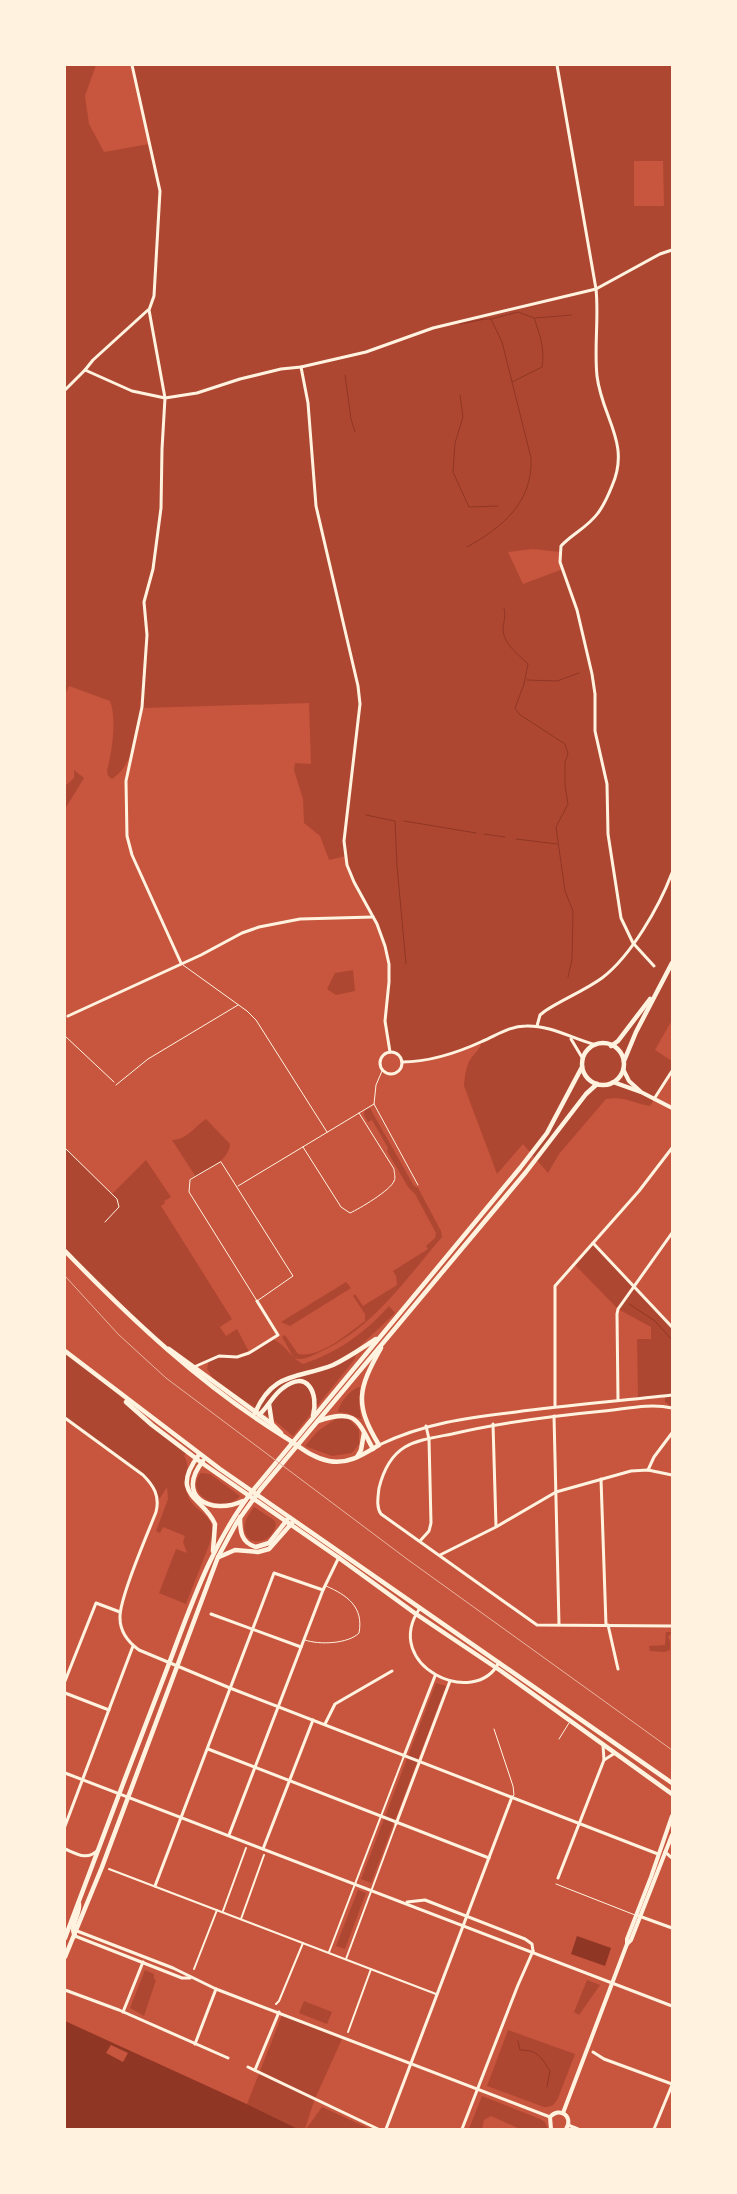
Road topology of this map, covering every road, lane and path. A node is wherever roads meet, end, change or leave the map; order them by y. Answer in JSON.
{"nodes":[{"id":1,"x":132,"y":65,"type":"edge"},
{"id":2,"x":557,"y":65,"type":"edge"},
{"id":3,"x":672,"y":250,"type":"edge"},
{"id":4,"x":596,"y":289,"type":"junction"},
{"id":5,"x":149,"y":310,"type":"junction"},
{"id":6,"x":301,"y":368,"type":"junction"},
{"id":7,"x":85,"y":370,"type":"junction"},
{"id":8,"x":65,"y":390,"type":"edge"},
{"id":9,"x":165,"y":398,"type":"junction"},
{"id":10,"x":672,"y":873,"type":"edge"},
{"id":11,"x":373,"y":917,"type":"junction"},
{"id":12,"x":632,"y":944,"type":"junction"},
{"id":13,"x":672,"y":962,"type":"edge"},
{"id":14,"x":181,"y":964,"type":"junction"},
{"id":15,"x":654,"y":966,"type":"dead end"},
{"id":16,"x":658,"y":988,"type":"junction"},
{"id":17,"x":238,"y":1004,"type":"junction"},
{"id":18,"x":68,"y":1016,"type":"dead end"},
{"id":19,"x":537,"y":1026,"type":"junction"},
{"id":20,"x":65,"y":1036,"type":"edge"},
{"id":21,"x":570,"y":1038,"type":"junction"},
{"id":22,"x":596,"y":1045,"type":"junction"},
{"id":23,"x":611,"y":1046,"type":"junction"},
{"id":24,"x":390,"y":1052,"type":"junction"},
{"id":25,"x":583,"y":1059,"type":"junction"},
{"id":26,"x":402,"y":1062,"type":"junction"},
{"id":27,"x":623,"y":1062,"type":"junction"},
{"id":28,"x":582,"y":1067,"type":"junction"},
{"id":29,"x":623,"y":1069,"type":"junction"},
{"id":30,"x":672,"y":1070,"type":"edge"},
{"id":31,"x":382,"y":1071,"type":"junction"},
{"id":32,"x":114,"y":1082,"type":"dead end"},
{"id":33,"x":613,"y":1082,"type":"junction"},
{"id":34,"x":597,"y":1084,"type":"junction"},
{"id":35,"x":116,"y":1085,"type":"dead end"},
{"id":36,"x":641,"y":1092,"type":"junction"},
{"id":37,"x":654,"y":1099,"type":"junction"},
{"id":38,"x":374,"y":1104,"type":"junction"},
{"id":39,"x":672,"y":1108,"type":"edge"},
{"id":40,"x":359,"y":1113,"type":"junction"},
{"id":41,"x":326,"y":1132,"type":"junction"},
{"id":42,"x":303,"y":1147,"type":"junction"},
{"id":43,"x":65,"y":1148,"type":"edge"},
{"id":44,"x":672,"y":1148,"type":"edge"},
{"id":45,"x":418,"y":1185,"type":"dead end"},
{"id":46,"x":238,"y":1186,"type":"junction"},
{"id":47,"x":105,"y":1222,"type":"dead end"},
{"id":48,"x":672,"y":1233,"type":"edge"},
{"id":49,"x":593,"y":1243,"type":"junction"},
{"id":50,"x":65,"y":1251,"type":"edge"},
{"id":51,"x":633,"y":1287,"type":"junction"},
{"id":52,"x":257,"y":1301,"type":"junction"},
{"id":53,"x":672,"y":1325,"type":"edge"},
{"id":54,"x":381,"y":1335,"type":"junction"},
{"id":55,"x":387,"y":1338,"type":"junction"},
{"id":56,"x":65,"y":1351,"type":"edge"},
{"id":57,"x":192,"y":1369,"type":"junction"},
{"id":58,"x":107,"y":1384,"type":"junction"},
{"id":59,"x":672,"y":1395,"type":"edge"},
{"id":60,"x":618,"y":1400,"type":"junction"},
{"id":61,"x":269,"y":1404,"type":"junction"},
{"id":62,"x":555,"y":1406,"type":"junction"},
{"id":63,"x":672,"y":1408,"type":"edge"},
{"id":64,"x":256,"y":1416,"type":"junction"},
{"id":65,"x":554,"y":1416,"type":"junction"},
{"id":66,"x":313,"y":1417,"type":"junction"},
{"id":67,"x":65,"y":1418,"type":"edge"},
{"id":68,"x":318,"y":1421,"type":"junction"},
{"id":69,"x":272,"y":1424,"type":"junction"},
{"id":70,"x":493,"y":1424,"type":"junction"},
{"id":71,"x":426,"y":1426,"type":"junction"},
{"id":72,"x":364,"y":1432,"type":"junction"},
{"id":73,"x":672,"y":1433,"type":"edge"},
{"id":74,"x":283,"y":1436,"type":"junction"},
{"id":75,"x":428,"y":1439,"type":"junction"},
{"id":76,"x":379,"y":1446,"type":"junction"},
{"id":77,"x":374,"y":1449,"type":"junction"},
{"id":78,"x":200,"y":1454,"type":"junction"},
{"id":79,"x":357,"y":1457,"type":"junction"},
{"id":80,"x":206,"y":1458,"type":"junction"},
{"id":81,"x":196,"y":1459,"type":"junction"},
{"id":82,"x":202,"y":1463,"type":"junction"},
{"id":83,"x":648,"y":1470,"type":"junction"},
{"id":84,"x":672,"y":1475,"type":"edge"},
{"id":85,"x":602,"y":1479,"type":"junction"},
{"id":86,"x":556,"y":1492,"type":"junction"},
{"id":87,"x":242,"y":1503,"type":"junction"},
{"id":88,"x":240,"y":1517,"type":"junction"},
{"id":89,"x":289,"y":1517,"type":"junction"},
{"id":90,"x":294,"y":1520,"type":"junction"},
{"id":91,"x":285,"y":1522,"type":"junction"},
{"id":92,"x":291,"y":1525,"type":"junction"},
{"id":93,"x":496,"y":1527,"type":"junction"},
{"id":94,"x":420,"y":1541,"type":"junction"},
{"id":95,"x":340,"y":1555,"type":"junction"},
{"id":96,"x":439,"y":1555,"type":"junction"},
{"id":97,"x":211,"y":1557,"type":"junction"},
{"id":98,"x":218,"y":1557,"type":"junction"},
{"id":99,"x":325,"y":1586,"type":"junction"},
{"id":100,"x":323,"y":1590,"type":"junction"},
{"id":101,"x":125,"y":1596,"type":"junction"},
{"id":102,"x":130,"y":1597,"type":"dead end"},
{"id":103,"x":420,"y":1608,"type":"junction"},
{"id":104,"x":120,"y":1612,"type":"junction"},
{"id":105,"x":211,"y":1614,"type":"dead end"},
{"id":106,"x":416,"y":1614,"type":"junction"},
{"id":107,"x":559,"y":1624,"type":"junction"},
{"id":108,"x":607,"y":1625,"type":"junction"},
{"id":109,"x":672,"y":1626,"type":"edge"},
{"id":110,"x":253,"y":1629,"type":"junction"},
{"id":111,"x":304,"y":1640,"type":"junction"},
{"id":112,"x":132,"y":1646,"type":"junction"},
{"id":113,"x":301,"y":1647,"type":"junction"},
{"id":114,"x":169,"y":1664,"type":"junction"},
{"id":115,"x":498,"y":1665,"type":"junction"},
{"id":116,"x":178,"y":1667,"type":"junction"},
{"id":117,"x":618,"y":1669,"type":"dead end"},
{"id":118,"x":392,"y":1671,"type":"dead end"},
{"id":119,"x":435,"y":1676,"type":"junction"},
{"id":120,"x":65,"y":1681,"type":"edge"},
{"id":121,"x":450,"y":1681,"type":"junction"},
{"id":122,"x":230,"y":1688,"type":"junction"},
{"id":123,"x":65,"y":1693,"type":"edge"},
{"id":124,"x":278,"y":1706,"type":"junction"},
{"id":125,"x":110,"y":1710,"type":"junction"},
{"id":126,"x":313,"y":1720,"type":"junction"},
{"id":127,"x":571,"y":1720,"type":"junction"},
{"id":128,"x":325,"y":1724,"type":"junction"},
{"id":129,"x":494,"y":1729,"type":"dead end"},
{"id":130,"x":559,"y":1739,"type":"dead end"},
{"id":131,"x":603,"y":1744,"type":"junction"},
{"id":132,"x":208,"y":1750,"type":"junction"},
{"id":133,"x":615,"y":1753,"type":"junction"},
{"id":134,"x":404,"y":1756,"type":"junction"},
{"id":135,"x":604,"y":1760,"type":"junction"},
{"id":136,"x":420,"y":1762,"type":"junction"},
{"id":137,"x":254,"y":1768,"type":"junction"},
{"id":138,"x":65,"y":1773,"type":"edge"},
{"id":139,"x":658,"y":1774,"type":"junction"},
{"id":140,"x":672,"y":1777,"type":"edge"},
{"id":141,"x":83,"y":1780,"type":"junction"},
{"id":142,"x":288,"y":1781,"type":"junction"},
{"id":143,"x":672,"y":1783,"type":"edge"},
{"id":144,"x":119,"y":1794,"type":"junction"},
{"id":145,"x":672,"y":1794,"type":"edge"},
{"id":146,"x":128,"y":1797,"type":"junction"},
{"id":147,"x":512,"y":1797,"type":"junction"},
{"id":148,"x":672,"y":1816,"type":"edge"},
{"id":149,"x":180,"y":1817,"type":"junction"},
{"id":150,"x":382,"y":1818,"type":"junction"},
{"id":151,"x":579,"y":1823,"type":"junction"},
{"id":152,"x":396,"y":1824,"type":"junction"},
{"id":153,"x":65,"y":1826,"type":"edge"},
{"id":154,"x":672,"y":1834,"type":"edge"},
{"id":155,"x":229,"y":1835,"type":"junction"},
{"id":156,"x":100,"y":1847,"type":"junction"},
{"id":157,"x":246,"y":1848,"type":"dead end"},
{"id":158,"x":263,"y":1848,"type":"junction"},
{"id":159,"x":65,"y":1849,"type":"edge"},
{"id":160,"x":665,"y":1852,"type":"junction"},
{"id":161,"x":658,"y":1854,"type":"junction"},
{"id":162,"x":264,"y":1855,"type":"dead end"},
{"id":163,"x":489,"y":1858,"type":"junction"},
{"id":164,"x":672,"y":1858,"type":"edge"},
{"id":165,"x":109,"y":1869,"type":"dead end"},
{"id":166,"x":558,"y":1878,"type":"dead end"},
{"id":167,"x":356,"y":1884,"type":"junction"},
{"id":168,"x":556,"y":1884,"type":"dead end"},
{"id":169,"x":155,"y":1886,"type":"junction"},
{"id":170,"x":372,"y":1890,"type":"junction"},
{"id":171,"x":405,"y":1902,"type":"junction"},
{"id":172,"x":217,"y":1910,"type":"junction"},
{"id":173,"x":222,"y":1912,"type":"junction"},
{"id":174,"x":466,"y":1916,"type":"junction"},
{"id":175,"x":638,"y":1916,"type":"junction"},
{"id":176,"x":241,"y":1919,"type":"junction"},
{"id":177,"x":463,"y":1925,"type":"junction"},
{"id":178,"x":672,"y":1928,"type":"edge"},
{"id":179,"x":69,"y":1930,"type":"edge"},
{"id":180,"x":75,"y":1936,"type":"junction"},
{"id":181,"x":65,"y":1938,"type":"edge"},
{"id":182,"x":304,"y":1942,"type":"junction"},
{"id":183,"x":533,"y":1951,"type":"junction"},
{"id":184,"x":329,"y":1952,"type":"junction"},
{"id":185,"x":65,"y":1957,"type":"edge"},
{"id":186,"x":346,"y":1959,"type":"junction"},
{"id":187,"x":143,"y":1962,"type":"junction"},
{"id":188,"x":371,"y":1968,"type":"junction"},
{"id":189,"x":194,"y":1969,"type":"dead end"},
{"id":190,"x":191,"y":1978,"type":"junction"},
{"id":191,"x":612,"y":1983,"type":"junction"},
{"id":192,"x":216,"y":1989,"type":"junction"},
{"id":193,"x":65,"y":1990,"type":"edge"},
{"id":194,"x":436,"y":1994,"type":"junction"},
{"id":195,"x":276,"y":2004,"type":"dead end"},
{"id":196,"x":672,"y":2006,"type":"edge"},
{"id":197,"x":123,"y":2012,"type":"junction"},
{"id":198,"x":279,"y":2012,"type":"junction"},
{"id":199,"x":348,"y":2032,"type":"dead end"},
{"id":200,"x":195,"y":2044,"type":"junction"},
{"id":201,"x":593,"y":2052,"type":"dead end"},
{"id":202,"x":228,"y":2058,"type":"dead end"},
{"id":203,"x":411,"y":2062,"type":"junction"},
{"id":204,"x":248,"y":2067,"type":"dead end"},
{"id":205,"x":255,"y":2070,"type":"junction"},
{"id":206,"x":672,"y":2084,"type":"edge"},
{"id":207,"x":478,"y":2089,"type":"junction"},
{"id":208,"x":563,"y":2113,"type":"junction"},
{"id":209,"x":550,"y":2117,"type":"junction"},
{"id":210,"x":567,"y":2127,"type":"edge"},
{"id":211,"x":551,"y":2128,"type":"edge"},
{"id":212,"x":378,"y":2129,"type":"edge"},
{"id":213,"x":386,"y":2129,"type":"edge"},
{"id":214,"x":462,"y":2129,"type":"edge"},
{"id":215,"x":578,"y":2129,"type":"edge"},
{"id":216,"x":654,"y":2129,"type":"edge"}],
"edges":[{"from":1,"to":5,"type":"street"},
{"from":2,"to":4,"type":"street"},
{"from":3,"to":4,"type":"street"},
{"from":4,"to":6,"type":"street"},
{"from":4,"to":12,"type":"street"},
{"from":5,"to":7,"type":"street"},
{"from":5,"to":9,"type":"street"},
{"from":6,"to":9,"type":"street"},
{"from":6,"to":11,"type":"street"},
{"from":7,"to":8,"type":"street"},
{"from":7,"to":9,"type":"street"},
{"from":9,"to":14,"type":"street"},
{"from":10,"to":12,"type":"street"},
{"from":11,"to":14,"type":"street"},
{"from":11,"to":24,"type":"street"},
{"from":12,"to":15,"type":"street"},
{"from":12,"to":19,"type":"street"},
{"from":13,"to":16,"type":"main road"},
{"from":14,"to":17,"type":"lane"},
{"from":14,"to":18,"type":"street"},
{"from":16,"to":23,"type":"main road"},
{"from":16,"to":27,"type":"main road"},
{"from":17,"to":35,"type":"lane"},
{"from":17,"to":41,"type":"lane"},
{"from":19,"to":21,"type":"street"},
{"from":19,"to":26,"type":"street"},
{"from":20,"to":32,"type":"lane"},
{"from":21,"to":22,"type":"street"},
{"from":21,"to":25,"type":"street"},
{"from":22,"to":23,"type":"main road"},
{"from":22,"to":25,"type":"main road"},
{"from":23,"to":27,"type":"main road"},
{"from":24,"to":26,"type":"street"},
{"from":24,"to":31,"type":"street"},
{"from":25,"to":28,"type":"main road"},
{"from":26,"to":31,"type":"street"},
{"from":27,"to":29,"type":"main road"},
{"from":28,"to":34,"type":"main road"},
{"from":28,"to":54,"type":"main road"},
{"from":29,"to":33,"type":"main road"},
{"from":29,"to":36,"type":"street"},
{"from":30,"to":37,"type":"street"},
{"from":31,"to":38,"type":"lane"},
{"from":33,"to":34,"type":"main road"},
{"from":33,"to":36,"type":"street"},
{"from":34,"to":55,"type":"main road"},
{"from":36,"to":37,"type":"street"},
{"from":37,"to":39,"type":"street"},
{"from":38,"to":40,"type":"lane"},
{"from":38,"to":45,"type":"lane"},
{"from":40,"to":41,"type":"lane"},
{"from":40,"to":42,"type":"lane"},
{"from":41,"to":42,"type":"lane"},
{"from":42,"to":46,"type":"lane"},
{"from":43,"to":47,"type":"lane"},
{"from":44,"to":49,"type":"street"},
{"from":46,"to":52,"type":"lane"},
{"from":46,"to":52,"type":"lane"},
{"from":48,"to":51,"type":"street"},
{"from":49,"to":51,"type":"street"},
{"from":49,"to":62,"type":"street"},
{"from":50,"to":57,"type":"main road"},
{"from":51,"to":53,"type":"street"},
{"from":51,"to":60,"type":"street"},
{"from":52,"to":57,"type":"street"},
{"from":54,"to":64,"type":"main road"},
{"from":54,"to":66,"type":"main road"},
{"from":55,"to":68,"type":"main road"},
{"from":55,"to":76,"type":"main road"},
{"from":56,"to":58,"type":"main road"},
{"from":57,"to":64,"type":"main road"},
{"from":58,"to":78,"type":"main road"},
{"from":58,"to":81,"type":"main road"},
{"from":59,"to":60,"type":"street"},
{"from":60,"to":62,"type":"street"},
{"from":61,"to":64,"type":"main road"},
{"from":61,"to":66,"type":"main road"},
{"from":61,"to":69,"type":"main road"},
{"from":62,"to":71,"type":"street"},
{"from":63,"to":65,"type":"street"},
{"from":64,"to":69,"type":"main road"},
{"from":64,"to":74,"type":"main road"},
{"from":65,"to":70,"type":"street"},
{"from":65,"to":86,"type":"street"},
{"from":66,"to":87,"type":"main road"},
{"from":67,"to":101,"type":"street"},
{"from":68,"to":72,"type":"main road"},
{"from":68,"to":88,"type":"main road"},
{"from":69,"to":74,"type":"main road"},
{"from":70,"to":75,"type":"street"},
{"from":70,"to":93,"type":"street"},
{"from":71,"to":75,"type":"street"},
{"from":71,"to":76,"type":"street"},
{"from":72,"to":77,"type":"main road"},
{"from":72,"to":79,"type":"main road"},
{"from":73,"to":83,"type":"street"},
{"from":74,"to":79,"type":"main road"},
{"from":75,"to":94,"type":"street"},
{"from":75,"to":94,"type":"street"},
{"from":76,"to":77,"type":"main road"},
{"from":77,"to":79,"type":"main road"},
{"from":78,"to":80,"type":"main road"},
{"from":78,"to":81,"type":"main road"},
{"from":80,"to":82,"type":"main road"},
{"from":80,"to":89,"type":"main road"},
{"from":81,"to":82,"type":"main road"},
{"from":81,"to":97,"type":"main road"},
{"from":82,"to":87,"type":"main road"},
{"from":82,"to":91,"type":"main road"},
{"from":83,"to":84,"type":"street"},
{"from":83,"to":85,"type":"street"},
{"from":85,"to":86,"type":"street"},
{"from":85,"to":108,"type":"street"},
{"from":86,"to":93,"type":"street"},
{"from":86,"to":107,"type":"street"},
{"from":87,"to":97,"type":"main road"},
{"from":88,"to":91,"type":"main road"},
{"from":88,"to":98,"type":"main road"},
{"from":89,"to":90,"type":"main road"},
{"from":89,"to":91,"type":"main road"},
{"from":90,"to":92,"type":"main road"},
{"from":90,"to":95,"type":"main road"},
{"from":91,"to":92,"type":"main road"},
{"from":92,"to":95,"type":"main road"},
{"from":92,"to":98,"type":"main road"},
{"from":93,"to":96,"type":"street"},
{"from":94,"to":96,"type":"street"},
{"from":95,"to":99,"type":"street"},
{"from":95,"to":103,"type":"main road"},
{"from":95,"to":106,"type":"main road"},
{"from":96,"to":107,"type":"street"},
{"from":97,"to":114,"type":"main road"},
{"from":98,"to":116,"type":"main road"},
{"from":99,"to":100,"type":"street"},
{"from":99,"to":111,"type":"lane"},
{"from":100,"to":110,"type":"street"},
{"from":100,"to":111,"type":"street"},
{"from":101,"to":102,"type":"street"},
{"from":101,"to":104,"type":"street"},
{"from":103,"to":106,"type":"street"},
{"from":103,"to":115,"type":"main road"},
{"from":104,"to":112,"type":"street"},
{"from":104,"to":120,"type":"street"},
{"from":105,"to":110,"type":"street"},
{"from":106,"to":115,"type":"main road"},
{"from":106,"to":119,"type":"street"},
{"from":107,"to":108,"type":"street"},
{"from":108,"to":109,"type":"street"},
{"from":108,"to":117,"type":"street"},
{"from":110,"to":113,"type":"street"},
{"from":110,"to":122,"type":"street"},
{"from":111,"to":113,"type":"street"},
{"from":112,"to":114,"type":"street"},
{"from":112,"to":125,"type":"street"},
{"from":113,"to":124,"type":"street"},
{"from":114,"to":116,"type":"street"},
{"from":114,"to":144,"type":"main road"},
{"from":115,"to":121,"type":"street"},
{"from":115,"to":127,"type":"main road"},
{"from":115,"to":139,"type":"main road"},
{"from":116,"to":122,"type":"street"},
{"from":116,"to":146,"type":"main road"},
{"from":118,"to":128,"type":"street"},
{"from":119,"to":121,"type":"street"},
{"from":119,"to":134,"type":"street"},
{"from":121,"to":136,"type":"street"},
{"from":122,"to":124,"type":"street"},
{"from":122,"to":132,"type":"street"},
{"from":123,"to":125,"type":"street"},
{"from":124,"to":126,"type":"street"},
{"from":124,"to":137,"type":"street"},
{"from":125,"to":141,"type":"street"},
{"from":126,"to":128,"type":"street"},
{"from":126,"to":142,"type":"street"},
{"from":127,"to":130,"type":"lane"},
{"from":127,"to":131,"type":"main road"},
{"from":128,"to":134,"type":"street"},
{"from":129,"to":147,"type":"lane"},
{"from":131,"to":133,"type":"main road"},
{"from":131,"to":135,"type":"street"},
{"from":132,"to":137,"type":"street"},
{"from":132,"to":149,"type":"street"},
{"from":133,"to":135,"type":"street"},
{"from":133,"to":145,"type":"main road"},
{"from":134,"to":136,"type":"street"},
{"from":134,"to":150,"type":"street"},
{"from":135,"to":151,"type":"street"},
{"from":136,"to":147,"type":"street"},
{"from":136,"to":152,"type":"street"},
{"from":137,"to":142,"type":"street"},
{"from":137,"to":155,"type":"street"},
{"from":138,"to":141,"type":"street"},
{"from":139,"to":140,"type":"main road"},
{"from":139,"to":143,"type":"main road"},
{"from":141,"to":144,"type":"street"},
{"from":141,"to":153,"type":"street"},
{"from":142,"to":150,"type":"street"},
{"from":142,"to":158,"type":"street"},
{"from":144,"to":146,"type":"street"},
{"from":144,"to":156,"type":"main road"},
{"from":146,"to":149,"type":"street"},
{"from":146,"to":179,"type":"main road"},
{"from":147,"to":151,"type":"street"},
{"from":147,"to":163,"type":"street"},
{"from":148,"to":161,"type":"street"},
{"from":149,"to":155,"type":"street"},
{"from":149,"to":169,"type":"street"},
{"from":150,"to":152,"type":"street"},
{"from":150,"to":167,"type":"street"},
{"from":151,"to":161,"type":"street"},
{"from":151,"to":166,"type":"street"},
{"from":152,"to":163,"type":"street"},
{"from":152,"to":170,"type":"street"},
{"from":154,"to":160,"type":"street"},
{"from":155,"to":158,"type":"street"},
{"from":156,"to":159,"type":"street"},
{"from":156,"to":179,"type":"main road"},
{"from":157,"to":173,"type":"street"},
{"from":158,"to":167,"type":"street"},
{"from":160,"to":164,"type":"street"},
{"from":160,"to":175,"type":"street"},
{"from":161,"to":175,"type":"street"},
{"from":162,"to":176,"type":"street"},
{"from":163,"to":174,"type":"street"},
{"from":165,"to":169,"type":"street"},
{"from":167,"to":170,"type":"street"},
{"from":167,"to":184,"type":"street"},
{"from":168,"to":175,"type":"lane"},
{"from":169,"to":172,"type":"street"},
{"from":170,"to":171,"type":"street"},
{"from":170,"to":186,"type":"street"},
{"from":171,"to":174,"type":"street"},
{"from":171,"to":177,"type":"street"},
{"from":172,"to":173,"type":"street"},
{"from":172,"to":189,"type":"street"},
{"from":173,"to":176,"type":"street"},
{"from":174,"to":177,"type":"street"},
{"from":174,"to":183,"type":"street"},
{"from":175,"to":178,"type":"street"},
{"from":175,"to":191,"type":"street"},
{"from":176,"to":182,"type":"street"},
{"from":177,"to":183,"type":"street"},
{"from":177,"to":194,"type":"street"},
{"from":179,"to":180,"type":"main road"},
{"from":179,"to":180,"type":"street"},
{"from":179,"to":181,"type":"main road"},
{"from":179,"to":190,"type":"street"},
{"from":180,"to":185,"type":"main road"},
{"from":180,"to":187,"type":"street"},
{"from":182,"to":184,"type":"street"},
{"from":182,"to":195,"type":"street"},
{"from":183,"to":191,"type":"street"},
{"from":183,"to":207,"type":"street"},
{"from":184,"to":186,"type":"street"},
{"from":186,"to":188,"type":"street"},
{"from":187,"to":190,"type":"street"},
{"from":187,"to":197,"type":"street"},
{"from":188,"to":194,"type":"street"},
{"from":188,"to":199,"type":"street"},
{"from":190,"to":192,"type":"street"},
{"from":191,"to":196,"type":"street"},
{"from":191,"to":208,"type":"street"},
{"from":192,"to":198,"type":"street"},
{"from":192,"to":200,"type":"street"},
{"from":193,"to":197,"type":"street"},
{"from":194,"to":203,"type":"street"},
{"from":197,"to":200,"type":"street"},
{"from":198,"to":203,"type":"street"},
{"from":198,"to":205,"type":"street"},
{"from":200,"to":202,"type":"street"},
{"from":201,"to":206,"type":"street"},
{"from":203,"to":207,"type":"street"},
{"from":203,"to":213,"type":"street"},
{"from":204,"to":205,"type":"street"},
{"from":205,"to":212,"type":"street"},
{"from":206,"to":216,"type":"street"},
{"from":207,"to":209,"type":"street"},
{"from":207,"to":214,"type":"street"},
{"from":208,"to":209,"type":"street"},
{"from":208,"to":210,"type":"street"},
{"from":209,"to":211,"type":"street"},
{"from":210,"to":215,"type":"street"}]}
